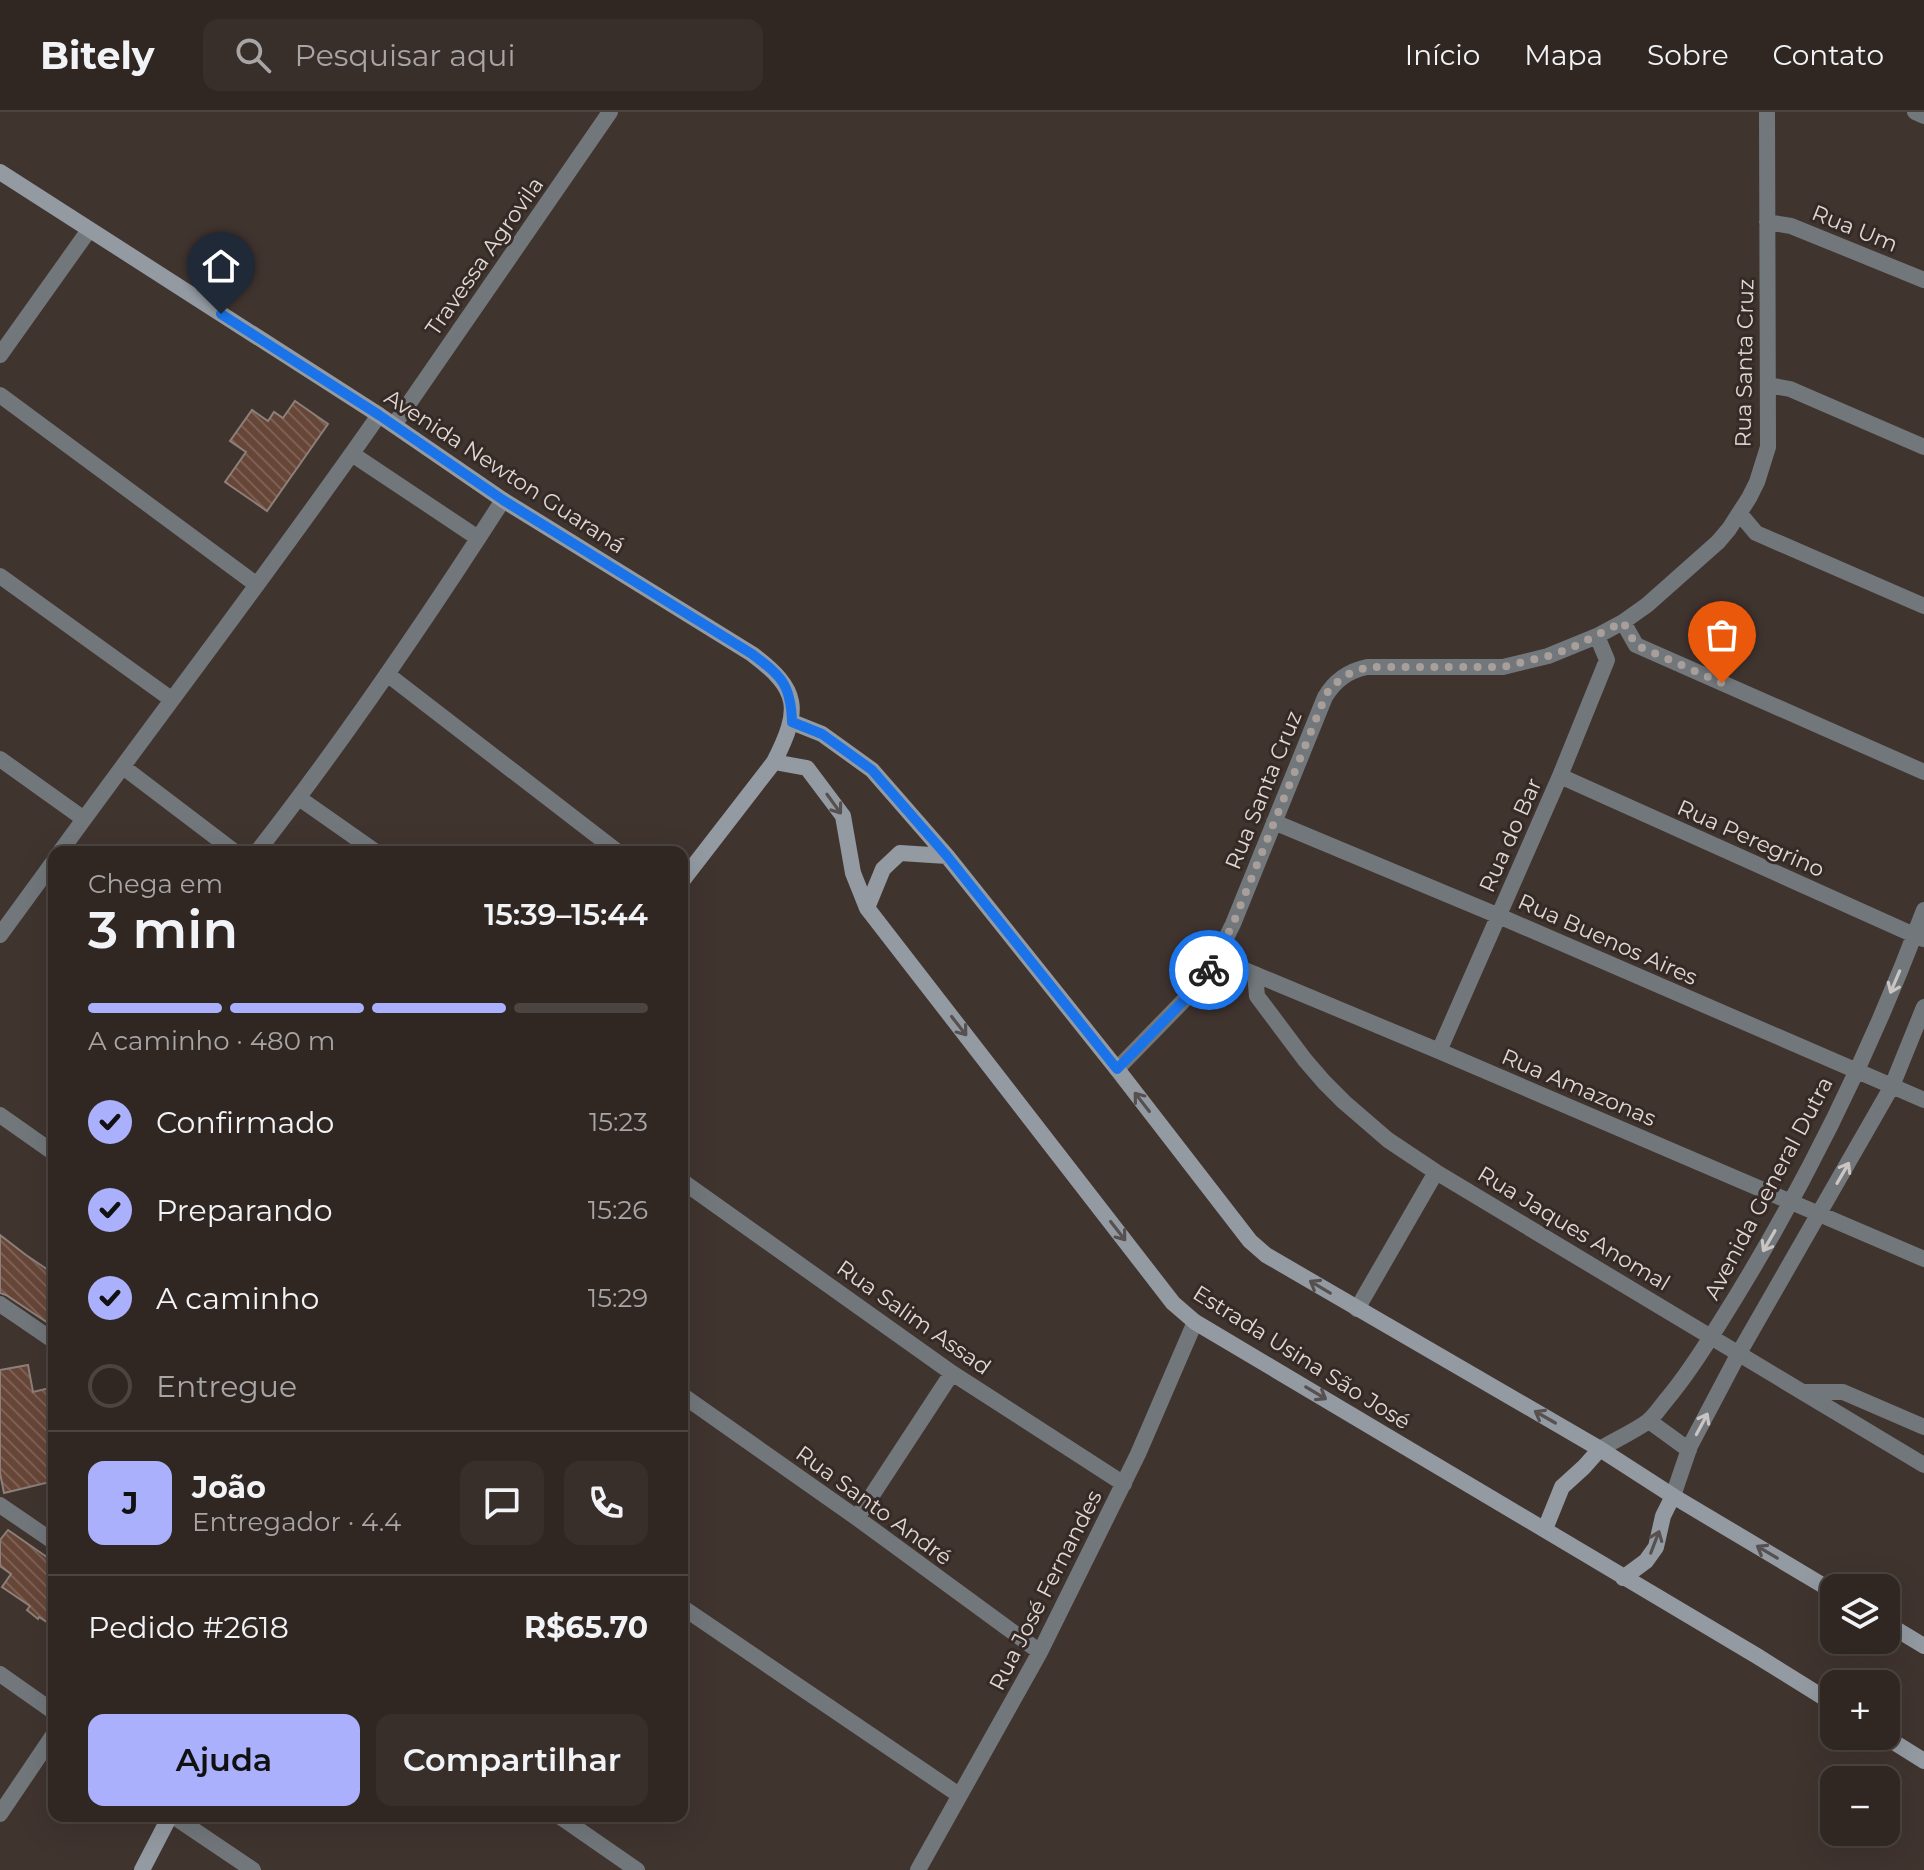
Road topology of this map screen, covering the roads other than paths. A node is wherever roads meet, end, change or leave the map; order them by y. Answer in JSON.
{"nodes":[{"id":1,"x":610,"y":112,"type":"edge"},
{"id":2,"x":1767,"y":112,"type":"edge"},
{"id":3,"x":1915,"y":112,"type":"edge"},
{"id":4,"x":1924,"y":116,"type":"edge"},
{"id":5,"x":0,"y":172,"type":"edge"},
{"id":6,"x":1767,"y":222,"type":"junction"},
{"id":7,"x":89,"y":230,"type":"junction"},
{"id":8,"x":1924,"y":280,"type":"edge"},
{"id":9,"x":0,"y":355,"type":"edge"},
{"id":10,"x":1768,"y":385,"type":"junction"},
{"id":11,"x":0,"y":395,"type":"edge"},
{"id":12,"x":379,"y":415,"type":"junction"},
{"id":13,"x":394,"y":425,"type":"junction"},
{"id":14,"x":1924,"y":447,"type":"edge"},
{"id":15,"x":352,"y":454,"type":"junction"},
{"id":16,"x":503,"y":500,"type":"junction"},
{"id":17,"x":1740,"y":514,"type":"junction"},
{"id":18,"x":478,"y":538,"type":"junction"},
{"id":19,"x":0,"y":576,"type":"edge"},
{"id":20,"x":257,"y":585,"type":"junction"},
{"id":21,"x":1924,"y":606,"type":"edge"},
{"id":22,"x":1623,"y":622,"type":"junction"},
{"id":23,"x":1597,"y":636,"type":"junction"},
{"id":24,"x":387,"y":674,"type":"junction"},
{"id":25,"x":171,"y":699,"type":"junction"},
{"id":26,"x":792,"y":722,"type":"junction"},
{"id":27,"x":0,"y":759,"type":"edge"},
{"id":28,"x":774,"y":762,"type":"junction"},
{"id":29,"x":123,"y":767,"type":"junction"},
{"id":30,"x":1924,"y":772,"type":"edge"},
{"id":31,"x":1560,"y":776,"type":"junction"},
{"id":32,"x":299,"y":798,"type":"junction"},
{"id":33,"x":84,"y":819,"type":"junction"},
{"id":34,"x":1274,"y":822,"type":"junction"},
{"id":35,"x":64,"y":846,"type":"edge"},
{"id":36,"x":227,"y":846,"type":"edge"},
{"id":37,"x":262,"y":846,"type":"edge"},
{"id":38,"x":367,"y":846,"type":"edge"},
{"id":39,"x":610,"y":846,"type":"edge"},
{"id":40,"x":947,"y":856,"type":"junction"},
{"id":41,"x":48,"y":869,"type":"edge"},
{"id":42,"x":688,"y":873,"type":"edge"},
{"id":43,"x":867,"y":908,"type":"junction"},
{"id":44,"x":1924,"y":910,"type":"edge"},
{"id":45,"x":1499,"y":916,"type":"junction"},
{"id":46,"x":0,"y":935,"type":"edge"},
{"id":47,"x":1919,"y":938,"type":"edge"},
{"id":48,"x":1216,"y":958,"type":"junction"},
{"id":49,"x":1255,"y":974,"type":"junction"},
{"id":50,"x":1924,"y":1007,"type":"edge"},
{"id":51,"x":1439,"y":1051,"type":"junction"},
{"id":52,"x":1117,"y":1069,"type":"junction"},
{"id":53,"x":1856,"y":1071,"type":"junction"},
{"id":54,"x":1892,"y":1086,"type":"junction"},
{"id":55,"x":1924,"y":1100,"type":"edge"},
{"id":56,"x":0,"y":1115,"type":"edge"},
{"id":57,"x":48,"y":1144,"type":"edge"},
{"id":58,"x":1436,"y":1172,"type":"junction"},
{"id":59,"x":688,"y":1185,"type":"edge"},
{"id":60,"x":1790,"y":1202,"type":"junction"},
{"id":61,"x":1819,"y":1214,"type":"junction"},
{"id":62,"x":1924,"y":1259,"type":"edge"},
{"id":63,"x":0,"y":1304,"type":"edge"},
{"id":64,"x":1357,"y":1309,"type":"junction"},
{"id":65,"x":1195,"y":1322,"type":"junction"},
{"id":66,"x":48,"y":1337,"type":"edge"},
{"id":67,"x":1712,"y":1337,"type":"junction"},
{"id":68,"x":1739,"y":1353,"type":"junction"},
{"id":69,"x":952,"y":1373,"type":"junction"},
{"id":70,"x":1805,"y":1392,"type":"junction"},
{"id":71,"x":688,"y":1399,"type":"edge"},
{"id":72,"x":1649,"y":1421,"type":"junction"},
{"id":73,"x":1924,"y":1427,"type":"edge"},
{"id":74,"x":1600,"y":1449,"type":"junction"},
{"id":75,"x":1689,"y":1450,"type":"junction"},
{"id":76,"x":1924,"y":1465,"type":"edge"},
{"id":77,"x":1124,"y":1484,"type":"junction"},
{"id":78,"x":1673,"y":1496,"type":"junction"},
{"id":79,"x":0,"y":1505,"type":"edge"},
{"id":80,"x":857,"y":1518,"type":"junction"},
{"id":81,"x":1545,"y":1529,"type":"junction"},
{"id":82,"x":48,"y":1538,"type":"edge"},
{"id":83,"x":1623,"y":1578,"type":"junction"},
{"id":84,"x":1820,"y":1584,"type":"edge"},
{"id":85,"x":688,"y":1611,"type":"edge"},
{"id":86,"x":1900,"y":1631,"type":"edge"},
{"id":87,"x":1924,"y":1646,"type":"edge"},
{"id":88,"x":1040,"y":1652,"type":"junction"},
{"id":89,"x":0,"y":1674,"type":"edge"},
{"id":90,"x":1820,"y":1695,"type":"edge"},
{"id":91,"x":48,"y":1708,"type":"edge"},
{"id":92,"x":48,"y":1743,"type":"edge"},
{"id":93,"x":1900,"y":1746,"type":"edge"},
{"id":94,"x":1924,"y":1761,"type":"edge"},
{"id":95,"x":959,"y":1795,"type":"junction"},
{"id":96,"x":0,"y":1814,"type":"edge"},
{"id":97,"x":169,"y":1822,"type":"edge"},
{"id":98,"x":181,"y":1822,"type":"edge"},
{"id":99,"x":568,"y":1822,"type":"edge"},
{"id":100,"x":142,"y":1870,"type":"edge"},
{"id":101,"x":253,"y":1870,"type":"edge"},
{"id":102,"x":637,"y":1870,"type":"edge"},
{"id":103,"x":918,"y":1870,"type":"edge"}],
"edges":[{"from":1,"to":13,"type":"street","name":"Travessa Agrovila"},
{"from":2,"to":6,"type":"street","name":"Rua Santa Cruz"},
{"from":3,"to":4,"type":"street"},
{"from":5,"to":7,"type":"main road","name":"Avenida Newton Guaraná"},
{"from":6,"to":8,"type":"street","name":"Rua Um"},
{"from":6,"to":10,"type":"street","name":"Rua Santa Cruz"},
{"from":7,"to":9,"type":"street"},
{"from":7,"to":12,"type":"main road","name":"Avenida Newton Guaraná"},
{"from":10,"to":14,"type":"street"},
{"from":10,"to":17,"type":"street","name":"Rua Santa Cruz"},
{"from":11,"to":20,"type":"street"},
{"from":12,"to":13,"type":"main road","name":"Avenida Newton Guaraná"},
{"from":12,"to":15,"type":"street"},
{"from":13,"to":16,"type":"main road","name":"Avenida Newton Guaraná"},
{"from":15,"to":18,"type":"street"},
{"from":15,"to":20,"type":"street"},
{"from":16,"to":18,"type":"street"},
{"from":16,"to":26,"type":"main road","name":"Avenida Newton Guaraná"},
{"from":17,"to":21,"type":"street"},
{"from":17,"to":22,"type":"street","name":"Rua Santa Cruz"},
{"from":18,"to":24,"type":"street"},
{"from":19,"to":25,"type":"street"},
{"from":20,"to":25,"type":"street"},
{"from":22,"to":23,"type":"street","name":"Rua Santa Cruz"},
{"from":22,"to":30,"type":"street"},
{"from":23,"to":31,"type":"street","name":"Rua do Bar"},
{"from":23,"to":34,"type":"street","name":"Rua Santa Cruz"},
{"from":24,"to":32,"type":"street"},
{"from":24,"to":39,"type":"street"},
{"from":25,"to":29,"type":"street"},
{"from":26,"to":28,"type":"main road"},
{"from":26,"to":40,"type":"main road"},
{"from":27,"to":33,"type":"street"},
{"from":28,"to":42,"type":"main road"},
{"from":28,"to":43,"type":"main road","name":"Estrada Usina São José","one_way":true},
{"from":29,"to":33,"type":"street"},
{"from":29,"to":36,"type":"street"},
{"from":31,"to":45,"type":"street","name":"Rua do Bar"},
{"from":31,"to":47,"type":"street","name":"Rua Peregrino"},
{"from":32,"to":37,"type":"street"},
{"from":32,"to":38,"type":"street"},
{"from":33,"to":35,"type":"street"},
{"from":34,"to":45,"type":"street","name":"Rua Buenos Aires"},
{"from":34,"to":48,"type":"street","name":"Rua Santa Cruz"},
{"from":40,"to":43,"type":"main road"},
{"from":40,"to":52,"type":"main road"},
{"from":41,"to":46,"type":"street"},
{"from":43,"to":65,"type":"main road","name":"Estrada Usina São José","one_way":true},
{"from":44,"to":47,"type":"street","name":"Avenida General Dutra"},
{"from":45,"to":51,"type":"street","name":"Rua do Bar"},
{"from":45,"to":53,"type":"street","name":"Rua Buenos Aires"},
{"from":47,"to":53,"type":"street","name":"Avenida General Dutra","one_way":true},
{"from":48,"to":49,"type":"street","name":"Rua Amazonas"},
{"from":48,"to":52,"type":"street","name":"Rua Santa Cruz"},
{"from":49,"to":51,"type":"street","name":"Rua Amazonas"},
{"from":49,"to":58,"type":"street","name":"Rua Jaques Anomal"},
{"from":50,"to":54,"type":"street"},
{"from":51,"to":60,"type":"street","name":"Rua Amazonas"},
{"from":64,"to":52,"type":"main road","one_way":true},
{"from":53,"to":54,"type":"street","name":"Rua Buenos Aires"},
{"from":53,"to":60,"type":"street","name":"Avenida General Dutra"},
{"from":54,"to":55,"type":"street","name":"Rua Buenos Aires"},
{"from":61,"to":54,"type":"street","one_way":true},
{"from":56,"to":57,"type":"street"},
{"from":58,"to":64,"type":"street"},
{"from":58,"to":67,"type":"street","name":"Rua Jaques Anomal"},
{"from":59,"to":69,"type":"street","name":"Rua Salim Assad"},
{"from":60,"to":61,"type":"street","name":"Rua Amazonas"},
{"from":60,"to":67,"type":"street","name":"Avenida General Dutra","one_way":true},
{"from":61,"to":62,"type":"street","name":"Rua Amazonas"},
{"from":61,"to":68,"type":"street"},
{"from":63,"to":66,"type":"street"},
{"from":74,"to":64,"type":"main road","one_way":true},
{"from":65,"to":77,"type":"street","name":"Rua José Fernandes"},
{"from":65,"to":81,"type":"main road","name":"Estrada Usina São José","one_way":true},
{"from":67,"to":68,"type":"street","name":"Rua Jaques Anomal"},
{"from":67,"to":72,"type":"street","name":"Avenida General Dutra"},
{"from":68,"to":70,"type":"street","name":"Rua Jaques Anomal"},
{"from":75,"to":68,"type":"street","one_way":true},
{"from":69,"to":77,"type":"street","name":"Rua Salim Assad"},
{"from":69,"to":80,"type":"street"},
{"from":70,"to":73,"type":"street"},
{"from":70,"to":76,"type":"street","name":"Rua Jaques Anomal"},
{"from":71,"to":80,"type":"street","name":"Rua Santo André"},
{"from":72,"to":74,"type":"street","name":"Avenida General Dutra"},
{"from":72,"to":75,"type":"street"},
{"from":74,"to":78,"type":"main road"},
{"from":74,"to":81,"type":"main road"},
{"from":75,"to":78,"type":"street"},
{"from":77,"to":88,"type":"street","name":"Rua José Fernandes"},
{"from":83,"to":78,"type":"main road","one_way":true},
{"from":84,"to":78,"type":"main road","one_way":true},
{"from":79,"to":82,"type":"street"},
{"from":80,"to":88,"type":"street","name":"Rua Santo André"},
{"from":81,"to":83,"type":"main road","name":"Estrada Usina São José"},
{"from":83,"to":90,"type":"main road","name":"Estrada Usina São José"},
{"from":85,"to":95,"type":"street"},
{"from":86,"to":87,"type":"main road"},
{"from":88,"to":95,"type":"street","name":"Rua José Fernandes"},
{"from":89,"to":91,"type":"street"},
{"from":92,"to":96,"type":"street"},
{"from":93,"to":94,"type":"main road"},
{"from":95,"to":103,"type":"street","name":"Rua José Fernandes"},
{"from":97,"to":100,"type":"main road"},
{"from":98,"to":101,"type":"street"},
{"from":99,"to":102,"type":"street"}]}
